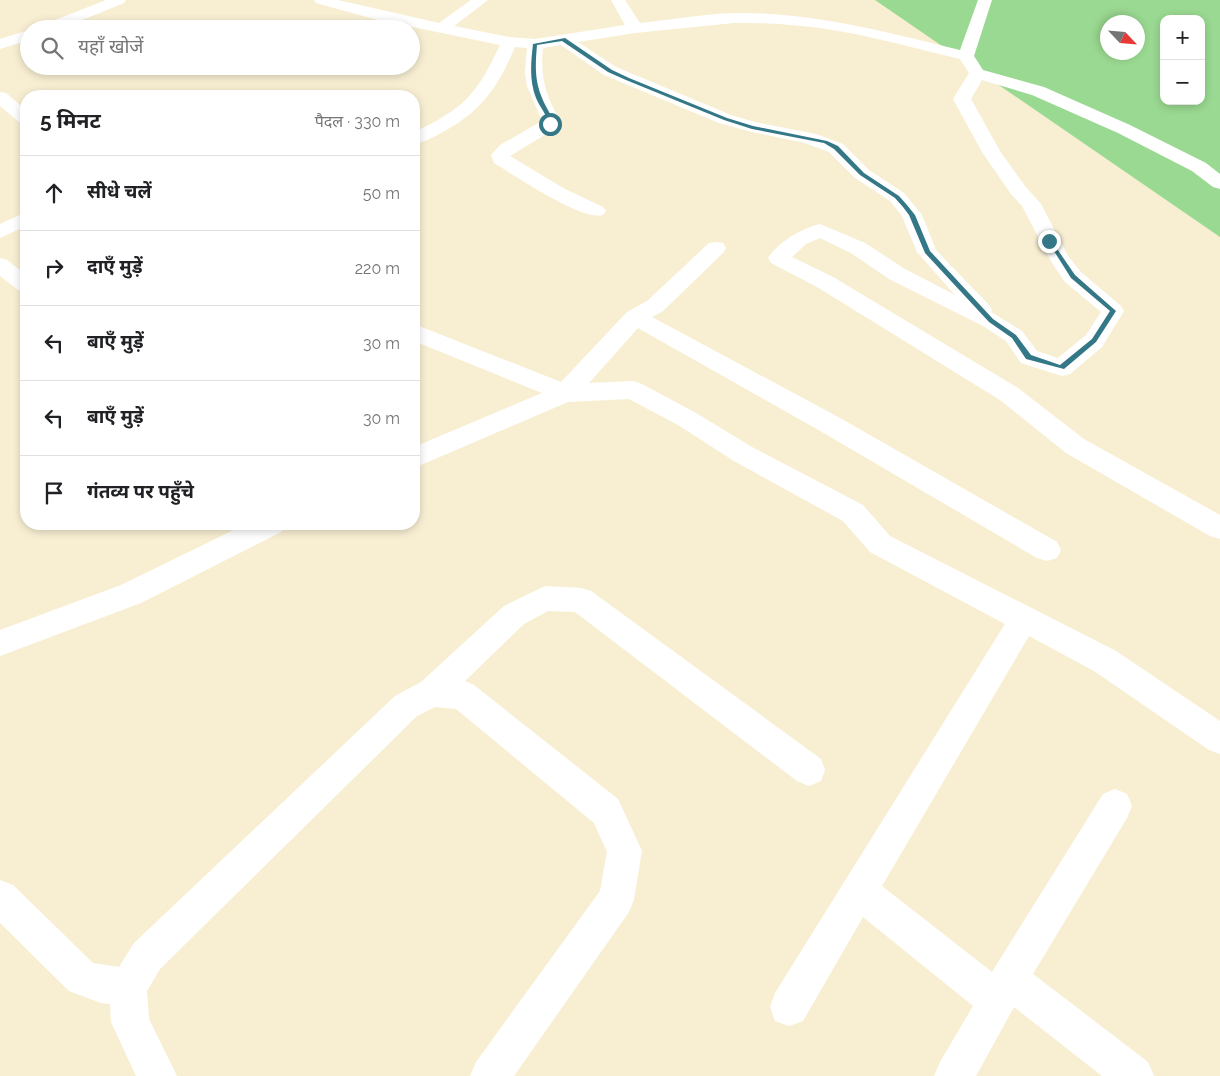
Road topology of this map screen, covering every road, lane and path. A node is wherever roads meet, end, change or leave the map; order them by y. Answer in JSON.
{"nodes":[{"id":1,"x":119,"y":0,"type":"edge"},
{"id":2,"x":481,"y":0,"type":"edge"},
{"id":3,"x":618,"y":0,"type":"edge"},
{"id":4,"x":984,"y":0,"type":"edge"},
{"id":5,"x":327,"y":1,"type":"edge"},
{"id":6,"x":69,"y":20,"type":"edge"},
{"id":7,"x":406,"y":20,"type":"edge"},
{"id":8,"x":420,"y":23,"type":"edge"},
{"id":9,"x":443,"y":27,"type":"junction"},
{"id":10,"x":635,"y":28,"type":"junction"},
{"id":11,"x":20,"y":38,"type":"edge"},
{"id":12,"x":563,"y":39,"type":"junction"},
{"id":13,"x":509,"y":42,"type":"junction"},
{"id":14,"x":0,"y":44,"type":"edge"},
{"id":15,"x":535,"y":44,"type":"junction"},
{"id":16,"x":971,"y":65,"type":"junction"},
{"id":17,"x":0,"y":97,"type":"edge"},
{"id":18,"x":20,"y":114,"type":"edge"},
{"id":19,"x":420,"y":136,"type":"edge"},
{"id":20,"x":1220,"y":183,"type":"edge"},
{"id":21,"x":596,"y":211,"type":"dead end"},
{"id":22,"x":20,"y":221,"type":"edge"},
{"id":23,"x":0,"y":232,"type":"edge"},
{"id":24,"x":716,"y":248,"type":"dead end"},
{"id":25,"x":0,"y":265,"type":"edge"},
{"id":26,"x":20,"y":280,"type":"edge"},
{"id":27,"x":635,"y":317,"type":"junction"},
{"id":28,"x":991,"y":321,"type":"junction"},
{"id":29,"x":420,"y":334,"type":"edge"},
{"id":30,"x":565,"y":393,"type":"junction"},
{"id":31,"x":420,"y":455,"type":"edge"},
{"id":32,"x":1220,"y":528,"type":"edge"},
{"id":33,"x":259,"y":530,"type":"edge"},
{"id":34,"x":1047,"y":550,"type":"dead end"},
{"id":35,"x":1024,"y":619,"type":"junction"},
{"id":36,"x":0,"y":643,"type":"edge"},
{"id":37,"x":432,"y":692,"type":"junction"},
{"id":38,"x":1220,"y":739,"type":"edge"},
{"id":39,"x":809,"y":770,"type":"dead end"},
{"id":40,"x":1115,"y":806,"type":"dead end"},
{"id":41,"x":859,"y":891,"type":"junction"},
{"id":42,"x":0,"y":898,"type":"edge"},
{"id":43,"x":128,"y":987,"type":"junction"},
{"id":44,"x":1002,"y":990,"type":"junction"},
{"id":45,"x":789,"y":1007,"type":"dead end"},
{"id":46,"x":157,"y":1076,"type":"edge"},
{"id":47,"x":490,"y":1076,"type":"edge"},
{"id":48,"x":954,"y":1076,"type":"edge"},
{"id":49,"x":1134,"y":1076,"type":"edge"}],
"edges":[{"from":1,"to":6,"type":"street"},
{"from":2,"to":9,"type":"street"},
{"from":3,"to":10,"type":"street"},
{"from":4,"to":16,"type":"street"},
{"from":5,"to":7,"type":"street"},
{"from":8,"to":9,"type":"street"},
{"from":9,"to":13,"type":"street"},
{"from":10,"to":12,"type":"street"},
{"from":10,"to":16,"type":"street"},
{"from":11,"to":14,"type":"street"},
{"from":12,"to":15,"type":"street"},
{"from":12,"to":28,"type":"street"},
{"from":13,"to":15,"type":"street"},
{"from":13,"to":19,"type":"street"},
{"from":15,"to":21,"type":"street"},
{"from":16,"to":20,"type":"street"},
{"from":16,"to":28,"type":"street"},
{"from":17,"to":18,"type":"street"},
{"from":22,"to":23,"type":"street"},
{"from":24,"to":27,"type":"street"},
{"from":25,"to":26,"type":"street"},
{"from":27,"to":30,"type":"street"},
{"from":27,"to":34,"type":"street"},
{"from":28,"to":32,"type":"street"},
{"from":29,"to":30,"type":"street"},
{"from":30,"to":31,"type":"street"},
{"from":30,"to":35,"type":"street"},
{"from":33,"to":36,"type":"street"},
{"from":35,"to":38,"type":"street"},
{"from":35,"to":41,"type":"street"},
{"from":37,"to":39,"type":"street"},
{"from":37,"to":43,"type":"street"},
{"from":37,"to":47,"type":"street"},
{"from":40,"to":44,"type":"street"},
{"from":41,"to":44,"type":"street"},
{"from":41,"to":45,"type":"street"},
{"from":42,"to":43,"type":"street"},
{"from":43,"to":46,"type":"street"},
{"from":44,"to":48,"type":"street"},
{"from":44,"to":49,"type":"street"}]}
